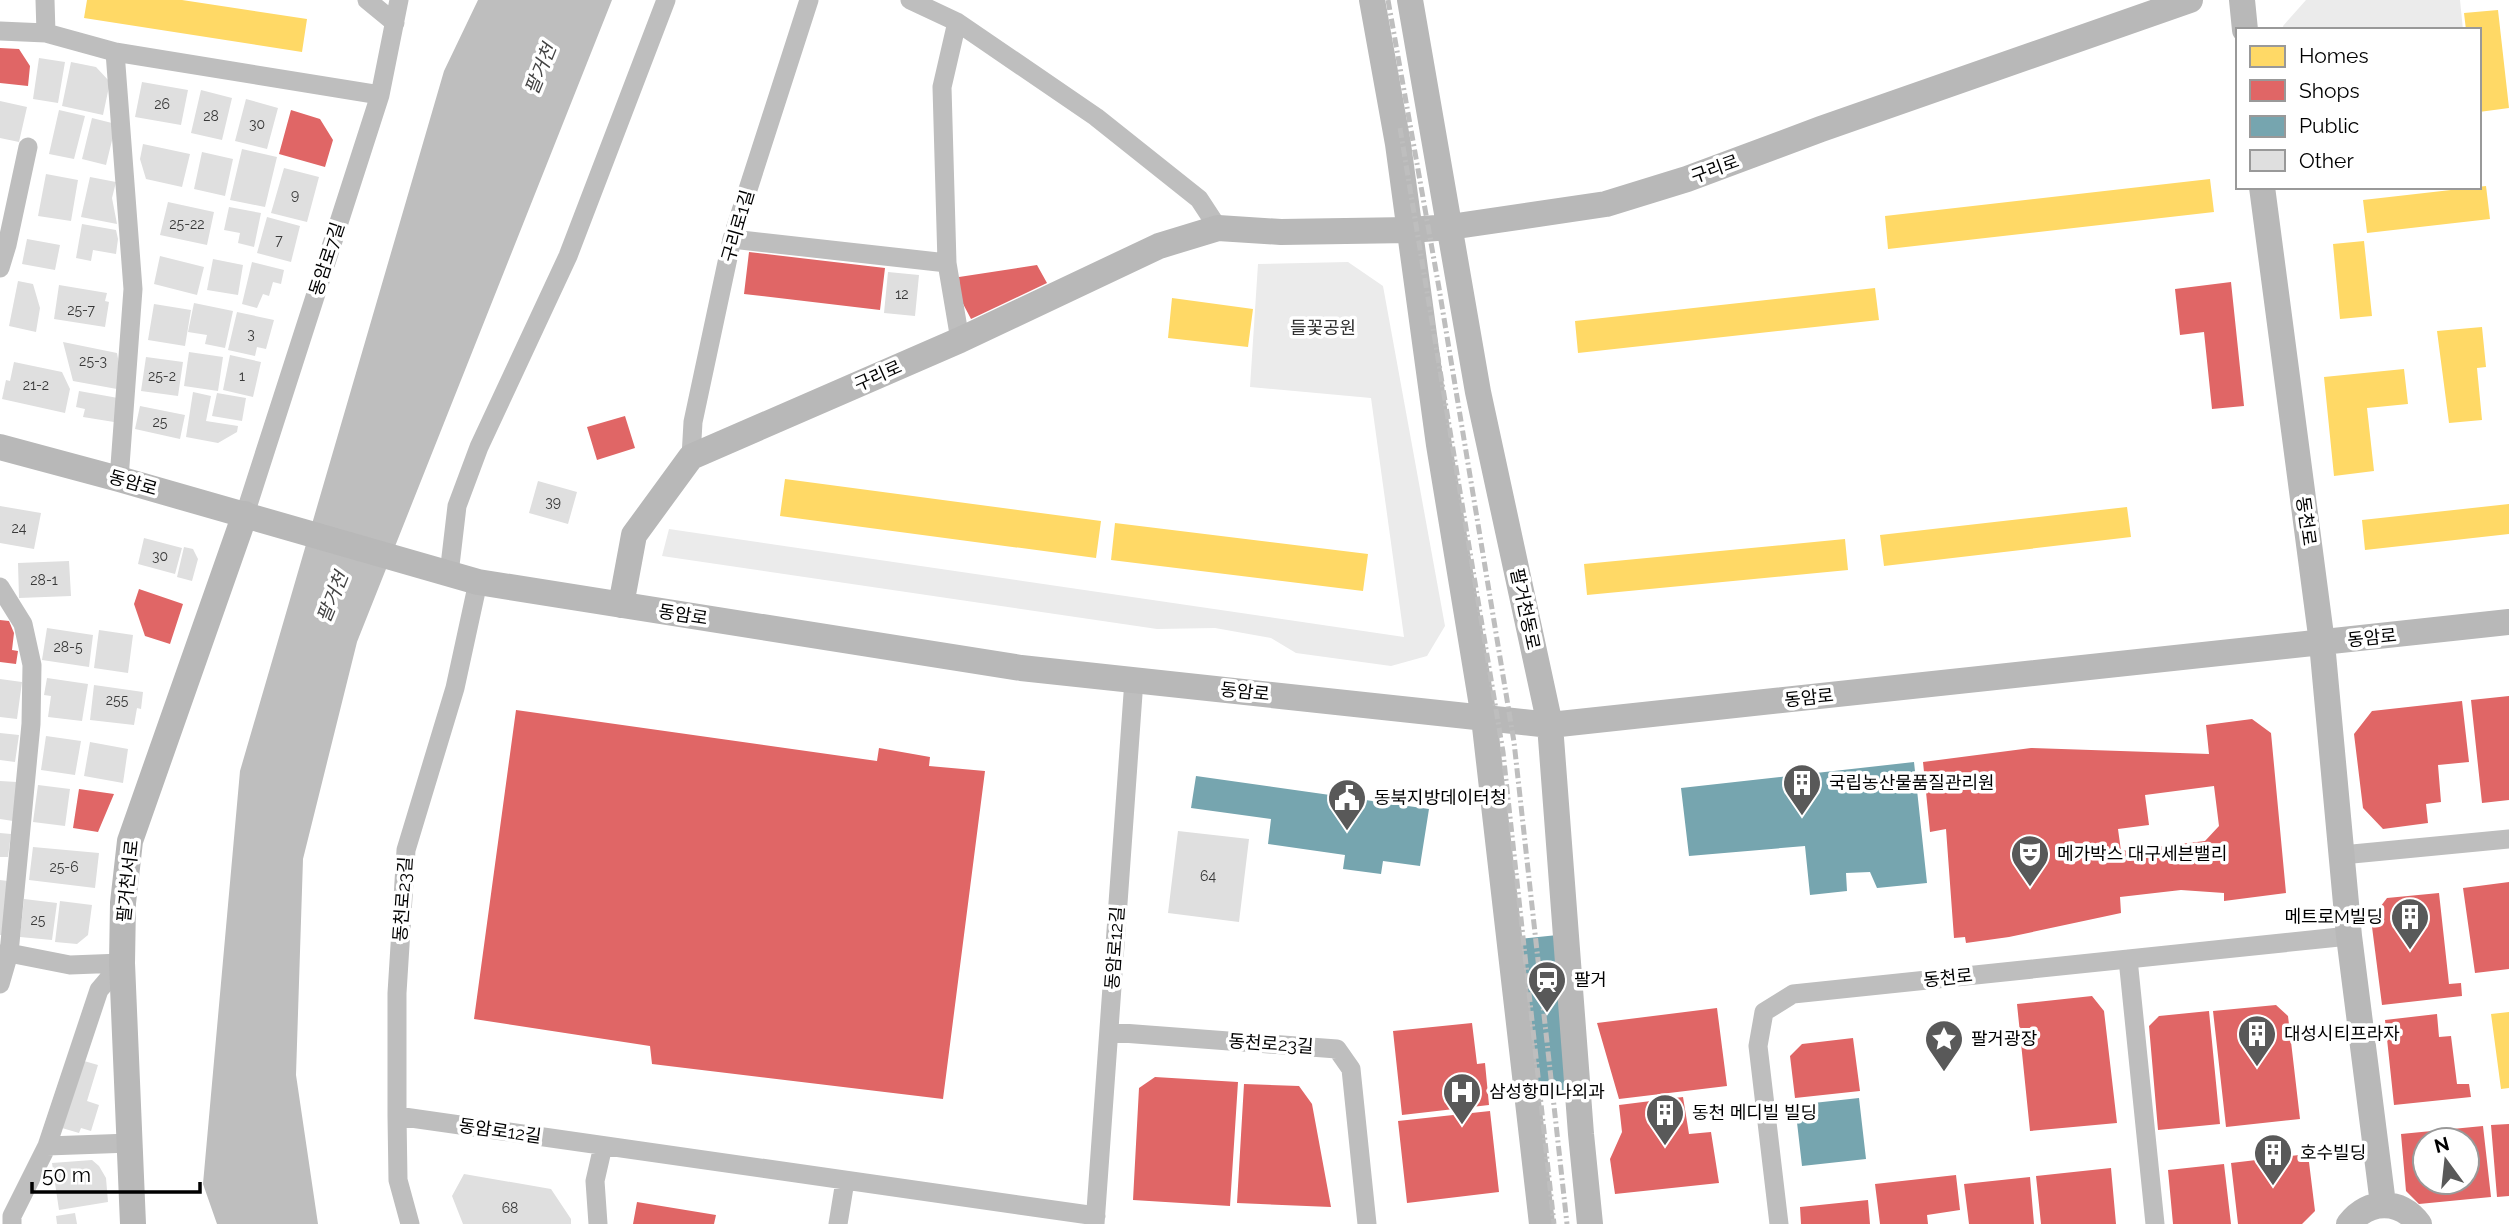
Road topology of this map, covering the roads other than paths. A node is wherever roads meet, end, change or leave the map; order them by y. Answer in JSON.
{"nodes":[{"id":1,"x":45,"y":0,"type":"edge"},
{"id":2,"x":367,"y":0,"type":"edge"},
{"id":3,"x":399,"y":0,"type":"edge"},
{"id":4,"x":666,"y":0,"type":"edge"},
{"id":5,"x":809,"y":0,"type":"edge"},
{"id":6,"x":909,"y":0,"type":"edge"},
{"id":7,"x":1373,"y":0,"type":"edge"},
{"id":8,"x":1409,"y":0,"type":"edge"},
{"id":9,"x":2190,"y":0,"type":"edge"},
{"id":10,"x":2242,"y":0,"type":"edge"},
{"id":11,"x":957,"y":22,"type":"junction"},
{"id":12,"x":395,"y":23,"type":"junction"},
{"id":13,"x":2245,"y":28,"type":"edge"},
{"id":14,"x":0,"y":31,"type":"edge"},
{"id":15,"x":46,"y":33,"type":"junction"},
{"id":16,"x":115,"y":52,"type":"junction"},
{"id":17,"x":380,"y":95,"type":"junction"},
{"id":18,"x":27,"y":147,"type":"dead end"},
{"id":19,"x":2262,"y":189,"type":"edge"},
{"id":20,"x":1450,"y":227,"type":"junction"},
{"id":21,"x":1218,"y":228,"type":"junction"},
{"id":22,"x":1410,"y":230,"type":"junction"},
{"id":23,"x":733,"y":239,"type":"junction"},
{"id":24,"x":947,"y":263,"type":"junction"},
{"id":25,"x":0,"y":268,"type":"edge"},
{"id":26,"x":960,"y":340,"type":"junction"},
{"id":27,"x":0,"y":447,"type":"edge"},
{"id":28,"x":691,"y":457,"type":"junction"},
{"id":29,"x":119,"y":479,"type":"junction"},
{"id":30,"x":245,"y":514,"type":"junction"},
{"id":31,"x":449,"y":574,"type":"junction"},
{"id":32,"x":478,"y":582,"type":"junction"},
{"id":33,"x":0,"y":587,"type":"edge"},
{"id":34,"x":621,"y":605,"type":"junction"},
{"id":35,"x":2509,"y":622,"type":"edge"},
{"id":36,"x":2322,"y":643,"type":"junction"},
{"id":37,"x":1134,"y":680,"type":"junction"},
{"id":38,"x":1484,"y":718,"type":"junction"},
{"id":39,"x":1550,"y":725,"type":"junction"},
{"id":40,"x":2509,"y":839,"type":"edge"},
{"id":41,"x":2342,"y":855,"type":"junction"},
{"id":42,"x":2349,"y":936,"type":"junction"},
{"id":43,"x":5,"y":953,"type":"edge"},
{"id":44,"x":2127,"y":959,"type":"junction"},
{"id":45,"x":122,"y":963,"type":"junction"},
{"id":46,"x":0,"y":984,"type":"edge"},
{"id":47,"x":1109,"y":1032,"type":"junction"},
{"id":48,"x":397,"y":1116,"type":"junction"},
{"id":49,"x":131,"y":1143,"type":"junction"},
{"id":50,"x":47,"y":1146,"type":"junction"},
{"id":51,"x":603,"y":1146,"type":"junction"},
{"id":52,"x":845,"y":1181,"type":"junction"},
{"id":53,"x":2383,"y":1204,"type":"junction"},
{"id":54,"x":1096,"y":1220,"type":"edge"},
{"id":55,"x":12,"y":1224,"type":"edge"},
{"id":56,"x":133,"y":1224,"type":"edge"},
{"id":57,"x":410,"y":1224,"type":"edge"},
{"id":58,"x":598,"y":1224,"type":"edge"},
{"id":59,"x":838,"y":1224,"type":"edge"},
{"id":60,"x":1367,"y":1224,"type":"edge"},
{"id":61,"x":1542,"y":1224,"type":"edge"},
{"id":62,"x":1590,"y":1224,"type":"edge"},
{"id":63,"x":1779,"y":1224,"type":"edge"},
{"id":64,"x":2155,"y":1224,"type":"edge"},
{"id":65,"x":2349,"y":1224,"type":"edge"},
{"id":66,"x":2419,"y":1224,"type":"edge"}],
"edges":[{"from":1,"to":15,"type":"street"},
{"from":2,"to":12,"type":"street"},
{"from":3,"to":12,"type":"street","name":"동암로7길"},
{"from":4,"to":31,"type":"street"},
{"from":5,"to":23,"type":"street","name":"구리로1길"},
{"from":6,"to":11,"type":"street"},
{"from":7,"to":22,"type":"main road"},
{"from":8,"to":20,"type":"main road","name":"팔거천동로"},
{"from":9,"to":20,"type":"main road","name":"구리로"},
{"from":10,"to":13,"type":"main road"},
{"from":11,"to":21,"type":"street"},
{"from":11,"to":24,"type":"street"},
{"from":12,"to":17,"type":"street","name":"동암로7길"},
{"from":14,"to":15,"type":"street"},
{"from":15,"to":16,"type":"street"},
{"from":16,"to":17,"type":"street"},
{"from":16,"to":29,"type":"street"},
{"from":17,"to":30,"type":"street","name":"동암로7길"},
{"from":18,"to":25,"type":"street"},
{"from":19,"to":36,"type":"main road","name":"동천로"},
{"from":20,"to":22,"type":"main road","name":"구리로"},
{"from":20,"to":39,"type":"main road","name":"팔거천동로"},
{"from":21,"to":22,"type":"main road","name":"구리로"},
{"from":21,"to":26,"type":"main road","name":"구리로"},
{"from":22,"to":38,"type":"main road"},
{"from":23,"to":24,"type":"street"},
{"from":23,"to":28,"type":"street","name":"구리로1길"},
{"from":24,"to":26,"type":"street"},
{"from":26,"to":28,"type":"main road","name":"구리로"},
{"from":27,"to":29,"type":"main road","name":"동암로"},
{"from":28,"to":34,"type":"main road"},
{"from":29,"to":30,"type":"main road","name":"동암로"},
{"from":30,"to":31,"type":"main road","name":"동암로"},
{"from":30,"to":45,"type":"main road","name":"팔거천서로"},
{"from":31,"to":32,"type":"main road","name":"동암로"},
{"from":32,"to":34,"type":"main road","name":"동암로"},
{"from":32,"to":48,"type":"street","name":"동천로23길"},
{"from":33,"to":43,"type":"street"},
{"from":34,"to":37,"type":"main road","name":"동암로"},
{"from":35,"to":36,"type":"main road","name":"동암로"},
{"from":36,"to":39,"type":"main road","name":"동암로"},
{"from":36,"to":41,"type":"main road","name":"동천로"},
{"from":37,"to":38,"type":"main road","name":"동암로"},
{"from":37,"to":47,"type":"street","name":"동암로12길"},
{"from":38,"to":39,"type":"main road","name":"동암로"},
{"from":38,"to":61,"type":"main road"},
{"from":39,"to":62,"type":"main road","name":"팔거천동로"},
{"from":40,"to":41,"type":"street"},
{"from":41,"to":42,"type":"main road","name":"동천로"},
{"from":42,"to":44,"type":"street","name":"동천로"},
{"from":42,"to":53,"type":"main road","name":"동천로"},
{"from":43,"to":45,"type":"street"},
{"from":43,"to":46,"type":"street"},
{"from":44,"to":63,"type":"street","name":"동천로"},
{"from":44,"to":64,"type":"street"},
{"from":45,"to":49,"type":"main road","name":"팔거천서로"},
{"from":45,"to":50,"type":"street"},
{"from":47,"to":54,"type":"street","name":"동암로12길"},
{"from":47,"to":60,"type":"street","name":"동천로23길"},
{"from":48,"to":51,"type":"street","name":"동암로12길"},
{"from":48,"to":57,"type":"street","name":"동천로23길"},
{"from":49,"to":50,"type":"street"},
{"from":49,"to":56,"type":"main road","name":"팔거천서로"},
{"from":50,"to":55,"type":"street"},
{"from":51,"to":52,"type":"street","name":"동암로12길"},
{"from":51,"to":58,"type":"street"},
{"from":52,"to":54,"type":"street","name":"동암로12길"},
{"from":52,"to":59,"type":"street"},
{"from":53,"to":65,"type":"main road"},
{"from":53,"to":66,"type":"main road"}]}
